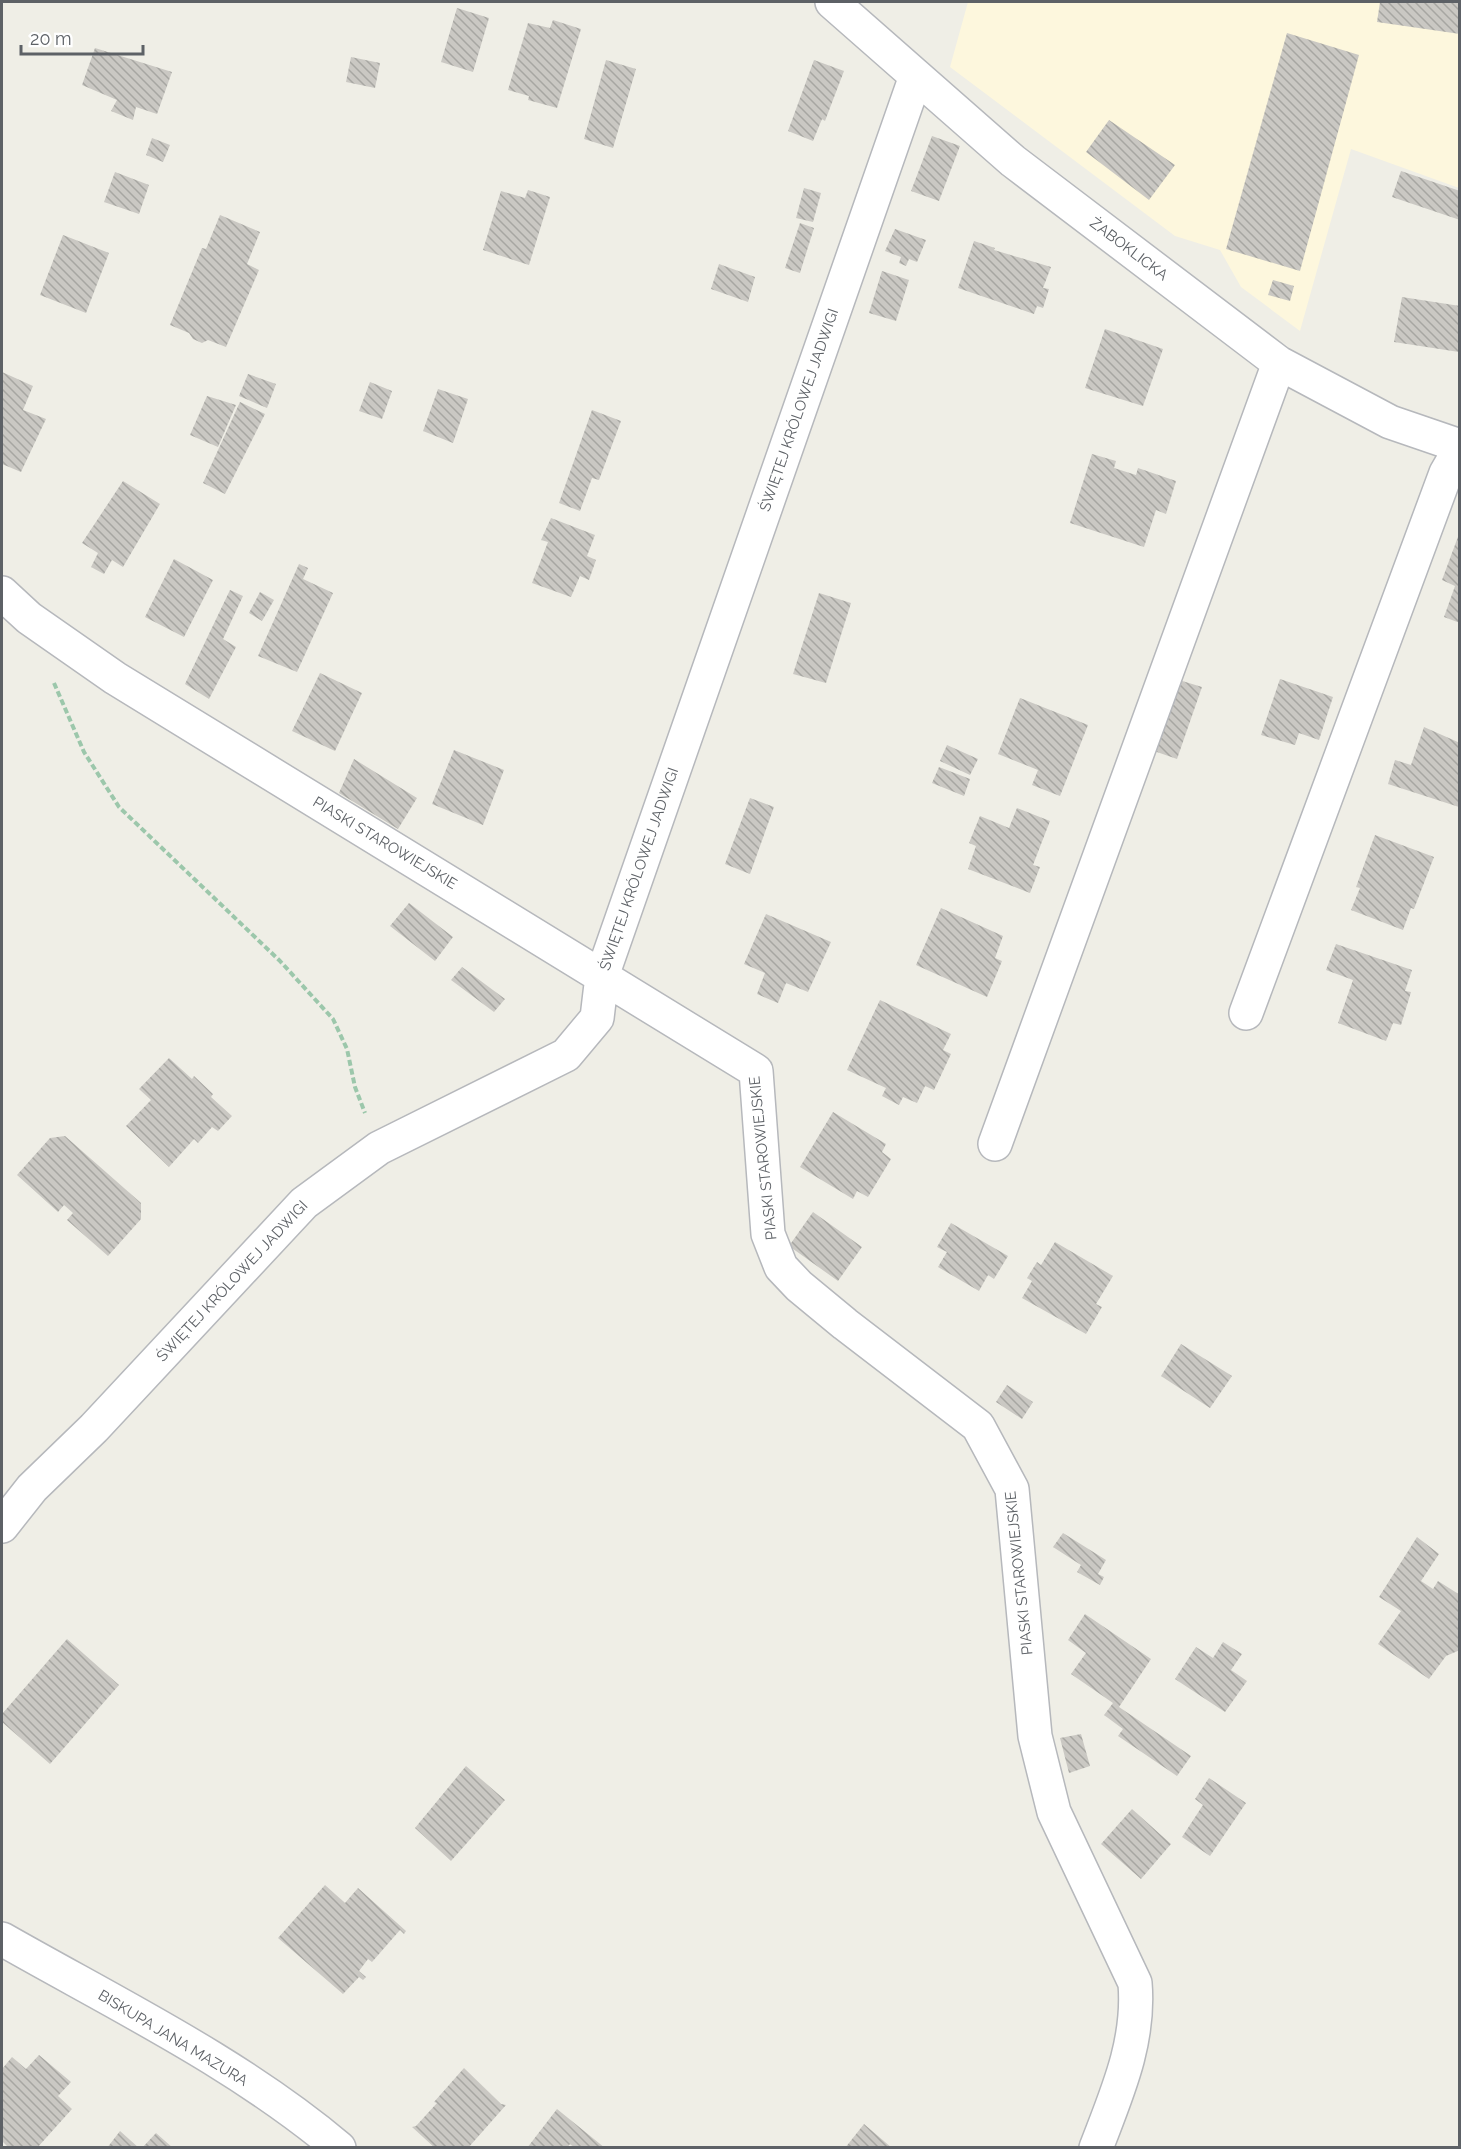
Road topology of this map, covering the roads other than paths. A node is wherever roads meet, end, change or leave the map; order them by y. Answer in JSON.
{"nodes":[{"id":1,"x":832,"y":2,"type":"edge"},
{"id":2,"x":916,"y":76,"type":"junction"},
{"id":3,"x":1279,"y":363,"type":"junction"},
{"id":4,"x":1460,"y":447,"type":"edge"},
{"id":5,"x":2,"y":593,"type":"edge"},
{"id":6,"x":602,"y":976,"type":"junction"},
{"id":7,"x":1246,"y":1012,"type":"dead end"},
{"id":8,"x":995,"y":1144,"type":"dead end"},
{"id":9,"x":2,"y":1526,"type":"edge"},
{"id":10,"x":2,"y":1940,"type":"edge"},
{"id":11,"x":334,"y":2146,"type":"edge"},
{"id":12,"x":1096,"y":2148,"type":"edge"}],
"edges":[{"from":1,"to":2,"type":"street","name":"ŻABOKLICKA"},
{"from":2,"to":3,"type":"street","name":"ŻABOKLICKA"},
{"from":2,"to":6,"type":"street","name":"ŚWIĘTEJ KRÓLOWEJ JADWIGI"},
{"from":3,"to":4,"type":"street","name":"ŻABOKLICKA"},
{"from":3,"to":8,"type":"street"},
{"from":4,"to":7,"type":"street"},
{"from":5,"to":6,"type":"street","name":"PIASKI STAROWIEJSKIE"},
{"from":6,"to":9,"type":"street","name":"ŚWIĘTEJ KRÓLOWEJ JADWIGI"},
{"from":6,"to":12,"type":"street","name":"PIASKI STAROWIEJSKIE"},
{"from":10,"to":11,"type":"street","name":"BISKUPA JANA MAZURA"}]}
